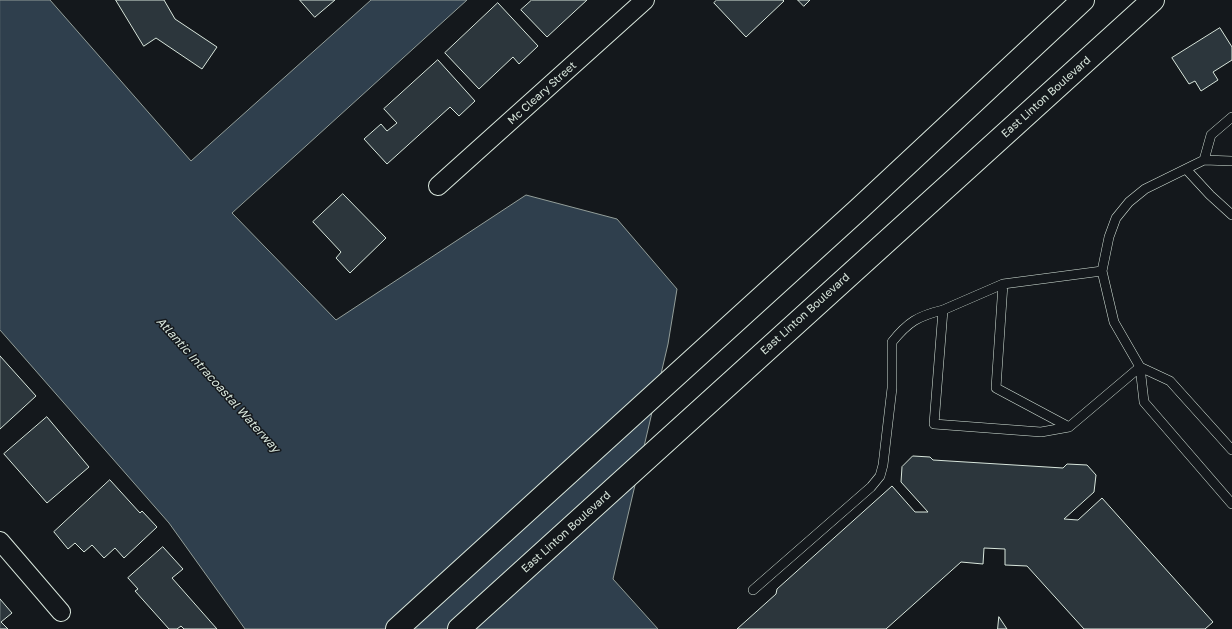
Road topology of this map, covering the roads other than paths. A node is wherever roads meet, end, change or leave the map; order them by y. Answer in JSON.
{"nodes":[{"id":1,"x":645,"y":0,"type":"edge"},
{"id":2,"x":1084,"y":0,"type":"edge"},
{"id":3,"x":1153,"y":0,"type":"edge"},
{"id":4,"x":1232,"y":117,"type":"edge"},
{"id":5,"x":1204,"y":160,"type":"junction"},
{"id":6,"x":1232,"y":161,"type":"edge"},
{"id":7,"x":1186,"y":169,"type":"junction"},
{"id":8,"x":438,"y":186,"type":"dead end"},
{"id":9,"x":1232,"y":215,"type":"edge"},
{"id":10,"x":1102,"y":271,"type":"junction"},
{"id":11,"x":1003,"y":284,"type":"junction"},
{"id":12,"x":942,"y":310,"type":"junction"},
{"id":13,"x":1140,"y":367,"type":"junction"},
{"id":14,"x":1069,"y":428,"type":"junction"},
{"id":15,"x":1232,"y":450,"type":"edge"},
{"id":16,"x":1232,"y":504,"type":"edge"},
{"id":17,"x":0,"y":541,"type":"edge"},
{"id":18,"x":752,"y":590,"type":"dead end"},
{"id":19,"x":61,"y":612,"type":"dead end"},
{"id":20,"x":397,"y":629,"type":"edge"},
{"id":21,"x":459,"y":629,"type":"edge"}],
"edges":[{"from":1,"to":8,"type":"street","name":"Mc Cleary Street"},
{"from":2,"to":20,"type":"main road"},
{"from":3,"to":21,"type":"main road","name":"East Linton Boulevard"},
{"from":4,"to":5,"type":"lane"},
{"from":5,"to":6,"type":"lane"},
{"from":5,"to":7,"type":"lane"},
{"from":7,"to":9,"type":"lane"},
{"from":7,"to":10,"type":"lane"},
{"from":10,"to":11,"type":"lane"},
{"from":10,"to":13,"type":"lane"},
{"from":11,"to":12,"type":"lane"},
{"from":11,"to":14,"type":"lane"},
{"from":12,"to":14,"type":"lane"},
{"from":12,"to":18,"type":"lane"},
{"from":13,"to":14,"type":"lane"},
{"from":13,"to":15,"type":"lane"},
{"from":13,"to":16,"type":"lane"},
{"from":17,"to":19,"type":"street"}]}
